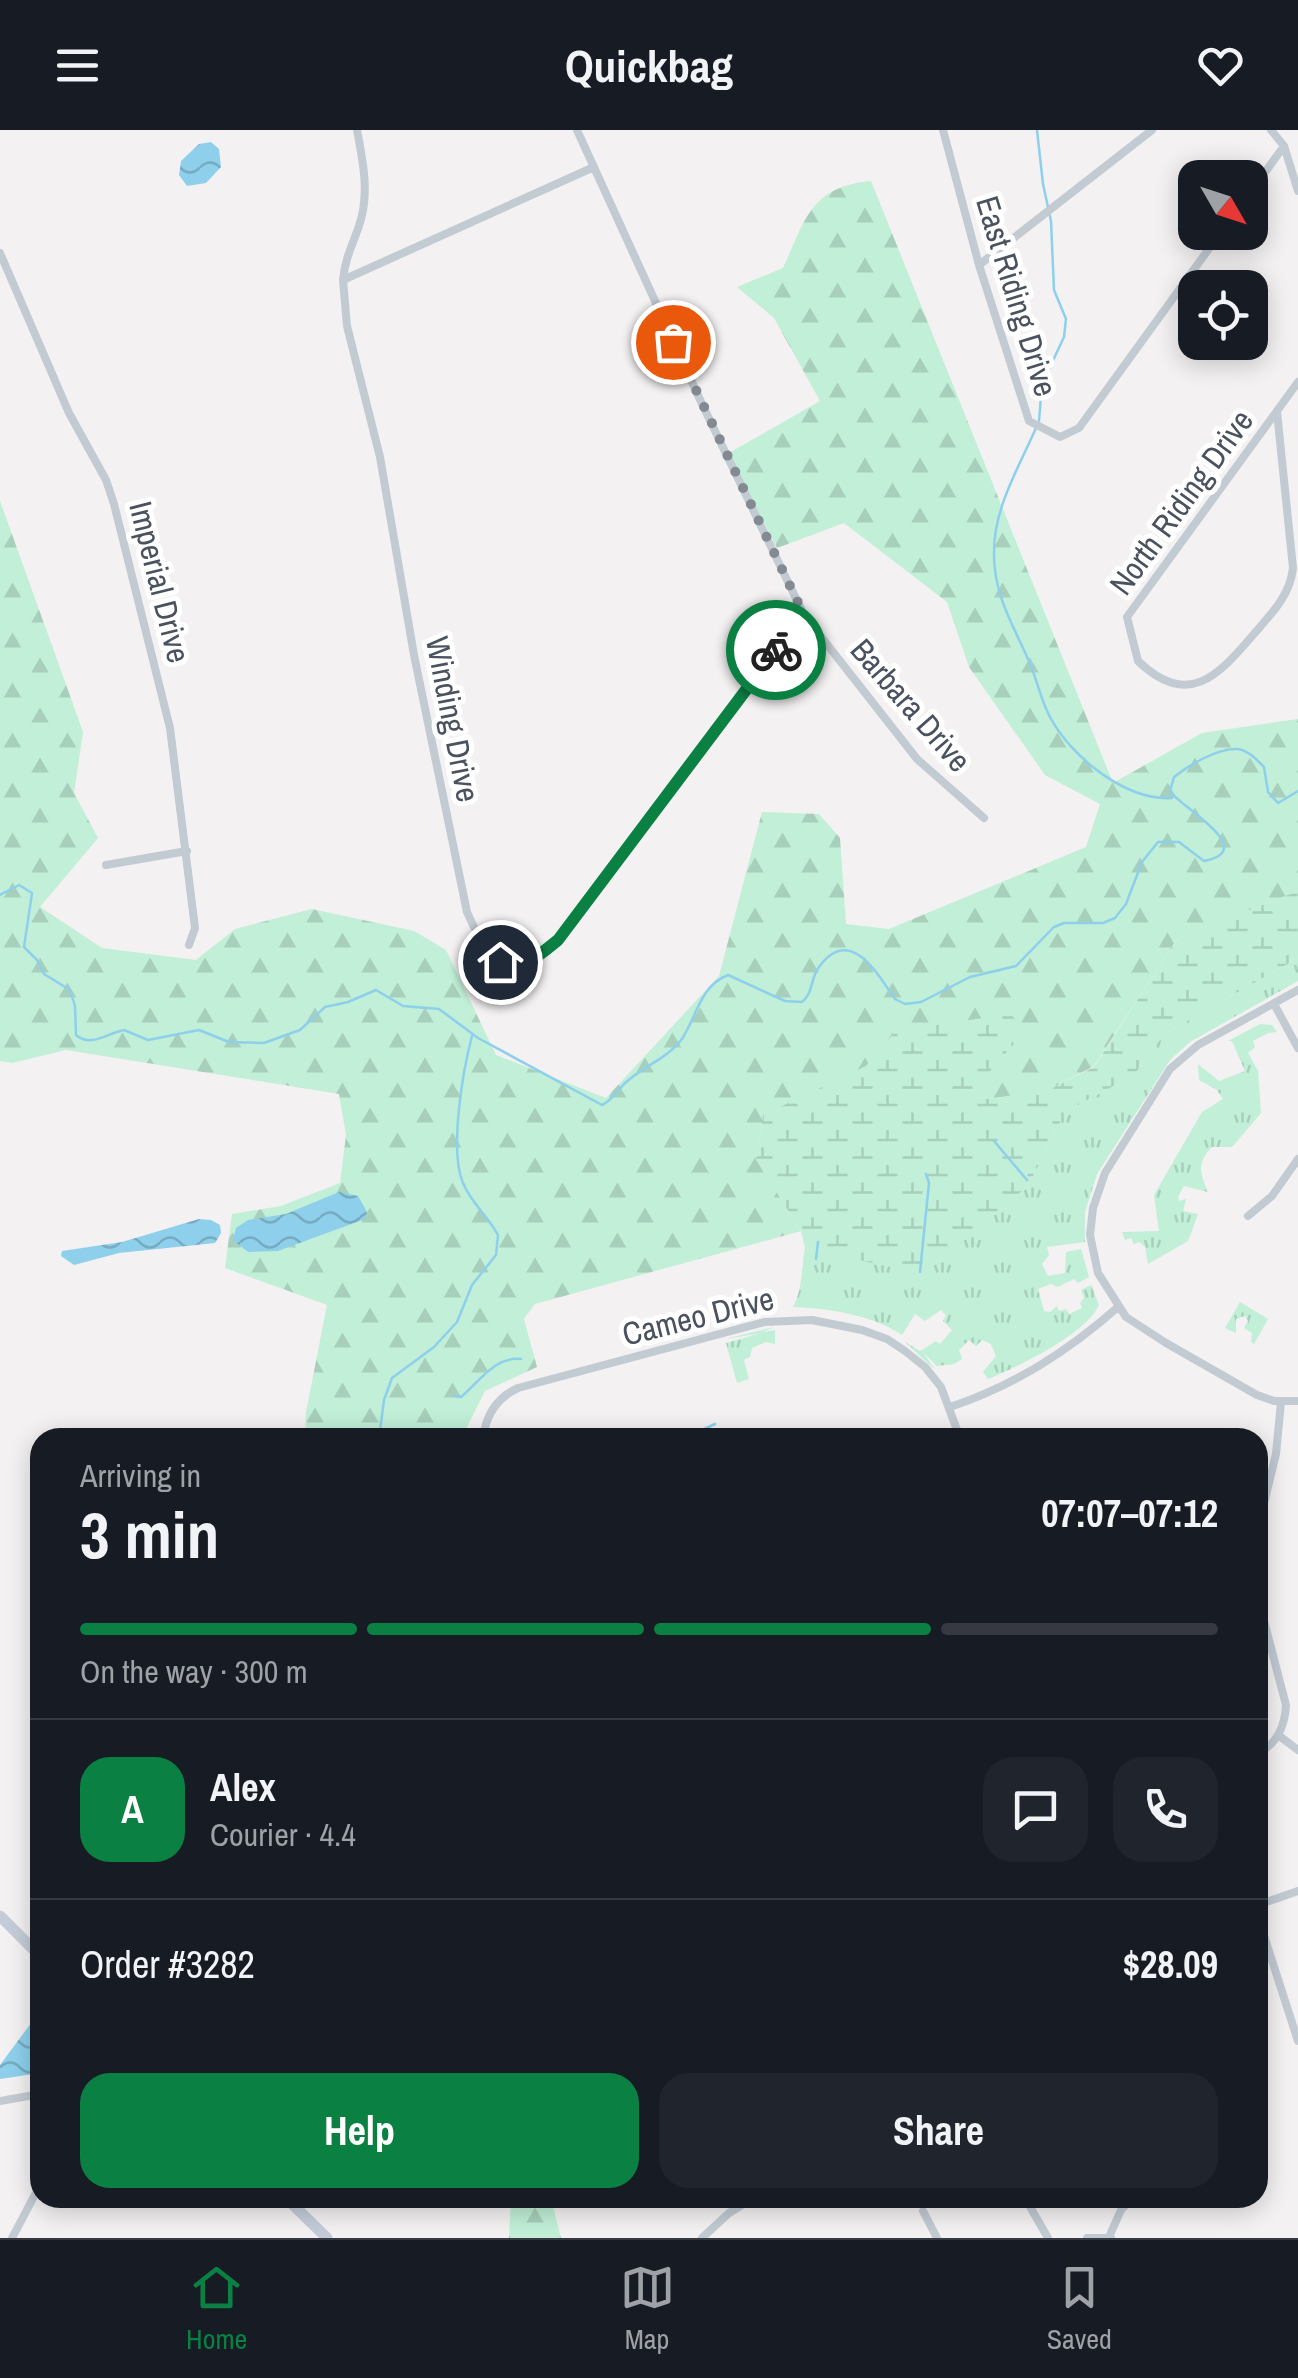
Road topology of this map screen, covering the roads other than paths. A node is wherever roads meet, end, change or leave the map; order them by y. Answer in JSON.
{"nodes":[{"id":1,"x":357,"y":130,"type":"edge"},
{"id":2,"x":577,"y":130,"type":"edge"},
{"id":3,"x":943,"y":130,"type":"edge"},
{"id":4,"x":1152,"y":130,"type":"edge"},
{"id":5,"x":1271,"y":130,"type":"edge"},
{"id":6,"x":1284,"y":146,"type":"junction"},
{"id":7,"x":594,"y":167,"type":"junction"},
{"id":8,"x":1268,"y":168,"type":"edge"},
{"id":9,"x":1298,"y":191,"type":"edge"},
{"id":10,"x":1208,"y":250,"type":"edge"},
{"id":11,"x":0,"y":252,"type":"edge"},
{"id":12,"x":979,"y":265,"type":"junction"},
{"id":13,"x":344,"y":280,"type":"junction"},
{"id":14,"x":1298,"y":382,"type":"edge"},
{"id":15,"x":1277,"y":412,"type":"junction"},
{"id":16,"x":804,"y":615,"type":"junction"},
{"id":17,"x":984,"y":818,"type":"dead end"},
{"id":18,"x":187,"y":851,"type":"junction"},
{"id":19,"x":106,"y":864,"type":"dead end"},
{"id":20,"x":189,"y":945,"type":"dead end"},
{"id":21,"x":1298,"y":990,"type":"edge"},
{"id":22,"x":1274,"y":1004,"type":"junction"},
{"id":23,"x":1298,"y":1048,"type":"edge"},
{"id":24,"x":1298,"y":1159,"type":"edge"},
{"id":25,"x":1248,"y":1216,"type":"dead end"},
{"id":26,"x":1118,"y":1307,"type":"junction"},
{"id":27,"x":1298,"y":1401,"type":"edge"},
{"id":28,"x":1280,"y":1402,"type":"junction"},
{"id":29,"x":950,"y":1407,"type":"junction"},
{"id":30,"x":486,"y":1428,"type":"edge"},
{"id":31,"x":957,"y":1428,"type":"edge"},
{"id":32,"x":1268,"y":1487,"type":"edge"},
{"id":33,"x":1268,"y":1633,"type":"edge"},
{"id":34,"x":1278,"y":1735,"type":"junction"},
{"id":35,"x":1268,"y":1744,"type":"edge"},
{"id":36,"x":1298,"y":1750,"type":"edge"},
{"id":37,"x":1298,"y":1891,"type":"edge"},
{"id":38,"x":1268,"y":1901,"type":"edge"},
{"id":39,"x":0,"y":1916,"type":"edge"},
{"id":40,"x":30,"y":1946,"type":"edge"},
{"id":41,"x":1268,"y":1948,"type":"edge"},
{"id":42,"x":1298,"y":2042,"type":"edge"},
{"id":43,"x":30,"y":2096,"type":"edge"},
{"id":44,"x":0,"y":2101,"type":"edge"},
{"id":45,"x":30,"y":2204,"type":"edge"},
{"id":46,"x":296,"y":2208,"type":"edge"},
{"id":47,"x":737,"y":2208,"type":"edge"},
{"id":48,"x":1032,"y":2208,"type":"edge"},
{"id":49,"x":1124,"y":2208,"type":"edge"},
{"id":50,"x":923,"y":2211,"type":"dead end"},
{"id":51,"x":12,"y":2238,"type":"edge"},
{"id":52,"x":327,"y":2238,"type":"edge"},
{"id":53,"x":702,"y":2238,"type":"edge"},
{"id":54,"x":937,"y":2238,"type":"edge"},
{"id":55,"x":1048,"y":2238,"type":"edge"},
{"id":56,"x":1087,"y":2238,"type":"edge"},
{"id":57,"x":1110,"y":2238,"type":"edge"}],
"edges":[{"from":1,"to":13,"type":"street"},
{"from":2,"to":7,"type":"street","name":"Barbara Drive"},
{"from":3,"to":12,"type":"street","name":"East Riding Drive"},
{"from":4,"to":12,"type":"street"},
{"from":5,"to":6,"type":"street"},
{"from":6,"to":8,"type":"street"},
{"from":6,"to":9,"type":"street"},
{"from":7,"to":13,"type":"street"},
{"from":7,"to":16,"type":"street","name":"Barbara Drive"},
{"from":10,"to":12,"type":"street","name":"East Riding Drive"},
{"from":11,"to":18,"type":"street","name":"Imperial Drive"},
{"from":13,"to":16,"type":"street","name":"Winding Drive"},
{"from":14,"to":15,"type":"street"},
{"from":15,"to":15,"type":"street","name":"North Riding Drive"},
{"from":16,"to":17,"type":"street","name":"Barbara Drive"},
{"from":18,"to":19,"type":"street"},
{"from":18,"to":20,"type":"street","name":"Imperial Drive"},
{"from":21,"to":22,"type":"street"},
{"from":22,"to":23,"type":"street"},
{"from":22,"to":26,"type":"street"},
{"from":24,"to":25,"type":"street"},
{"from":26,"to":28,"type":"street"},
{"from":26,"to":29,"type":"street"},
{"from":27,"to":28,"type":"street"},
{"from":28,"to":32,"type":"street"},
{"from":29,"to":30,"type":"street","name":"Cameo Drive"},
{"from":29,"to":31,"type":"street","name":"Cameo Drive"},
{"from":33,"to":34,"type":"street"},
{"from":34,"to":35,"type":"street"},
{"from":34,"to":36,"type":"street"},
{"from":37,"to":38,"type":"street"},
{"from":39,"to":40,"type":"main road"},
{"from":41,"to":42,"type":"street"},
{"from":43,"to":44,"type":"street"},
{"from":45,"to":51,"type":"street"},
{"from":46,"to":52,"type":"main road"},
{"from":47,"to":53,"type":"street"},
{"from":48,"to":55,"type":"street"},
{"from":49,"to":57,"type":"street"},
{"from":50,"to":54,"type":"street"},
{"from":56,"to":57,"type":"street"}]}
